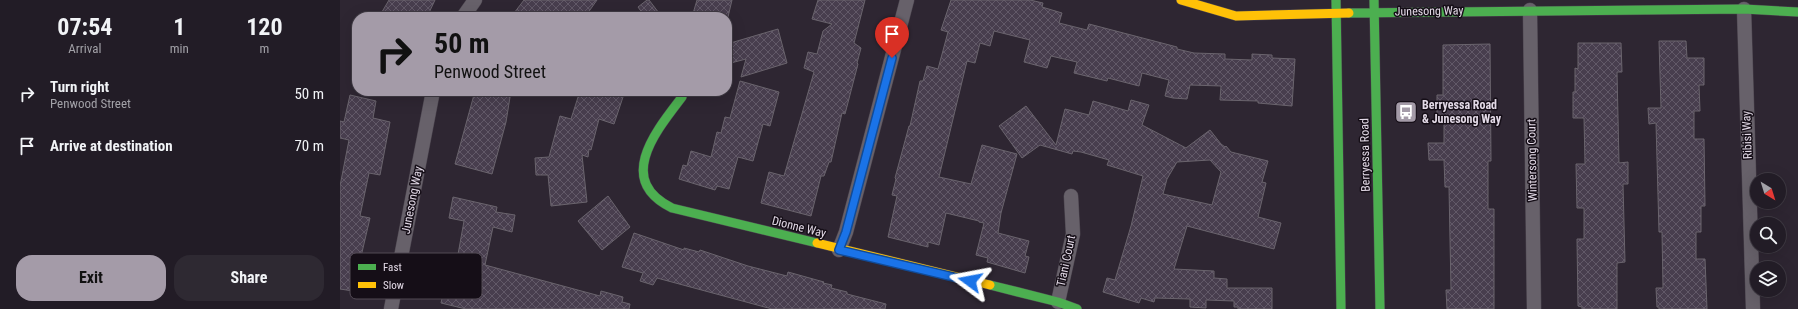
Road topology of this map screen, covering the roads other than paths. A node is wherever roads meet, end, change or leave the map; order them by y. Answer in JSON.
{"nodes":[{"id":1,"x":475,"y":0,"type":"edge"},
{"id":2,"x":908,"y":0,"type":"edge"},
{"id":3,"x":1181,"y":0,"type":"edge"},
{"id":4,"x":1336,"y":0,"type":"edge"},
{"id":5,"x":1374,"y":0,"type":"edge"},
{"id":6,"x":1744,"y":9,"type":"junction"},
{"id":7,"x":1530,"y":10,"type":"junction"},
{"id":8,"x":467,"y":12,"type":"edge"},
{"id":9,"x":1374,"y":12,"type":"junction"},
{"id":10,"x":1798,"y":12,"type":"edge"},
{"id":11,"x":1336,"y":13,"type":"junction"},
{"id":12,"x":432,"y":96,"type":"edge"},
{"id":13,"x":682,"y":97,"type":"dead end"},
{"id":14,"x":1071,"y":196,"type":"dead end"},
{"id":15,"x":839,"y":250,"type":"junction"},
{"id":16,"x":402,"y":253,"type":"edge"},
{"id":17,"x":393,"y":299,"type":"edge"},
{"id":18,"x":1058,"y":302,"type":"junction"},
{"id":19,"x":391,"y":309,"type":"edge"},
{"id":20,"x":1077,"y":309,"type":"edge"},
{"id":21,"x":1341,"y":309,"type":"edge"},
{"id":22,"x":1380,"y":309,"type":"edge"},
{"id":23,"x":1534,"y":309,"type":"edge"},
{"id":24,"x":1753,"y":309,"type":"edge"}],
"edges":[{"from":1,"to":8,"type":"street"},
{"from":2,"to":15,"type":"street"},
{"from":3,"to":11,"type":"street","name":"Junesong Way"},
{"from":4,"to":11,"type":"street"},
{"from":5,"to":9,"type":"street","name":"Berryessa Road"},
{"from":6,"to":7,"type":"street","name":"Junesong Way"},
{"from":6,"to":10,"type":"street","name":"Junesong Way"},
{"from":6,"to":24,"type":"street","name":"Ribisi Way"},
{"from":7,"to":9,"type":"street","name":"Junesong Way"},
{"from":7,"to":23,"type":"street","name":"Wintersong Court"},
{"from":9,"to":11,"type":"street","name":"Junesong Way"},
{"from":9,"to":22,"type":"street","name":"Berryessa Road"},
{"from":11,"to":21,"type":"street"},
{"from":12,"to":16,"type":"street","name":"Junesong Way"},
{"from":13,"to":15,"type":"street","name":"Dionne Way"},
{"from":14,"to":18,"type":"street","name":"Tiani Court"},
{"from":15,"to":18,"type":"street","name":"Dionne Way"},
{"from":17,"to":19,"type":"street","name":"Junesong Way"},
{"from":18,"to":20,"type":"street","name":"Dionne Way"}]}
